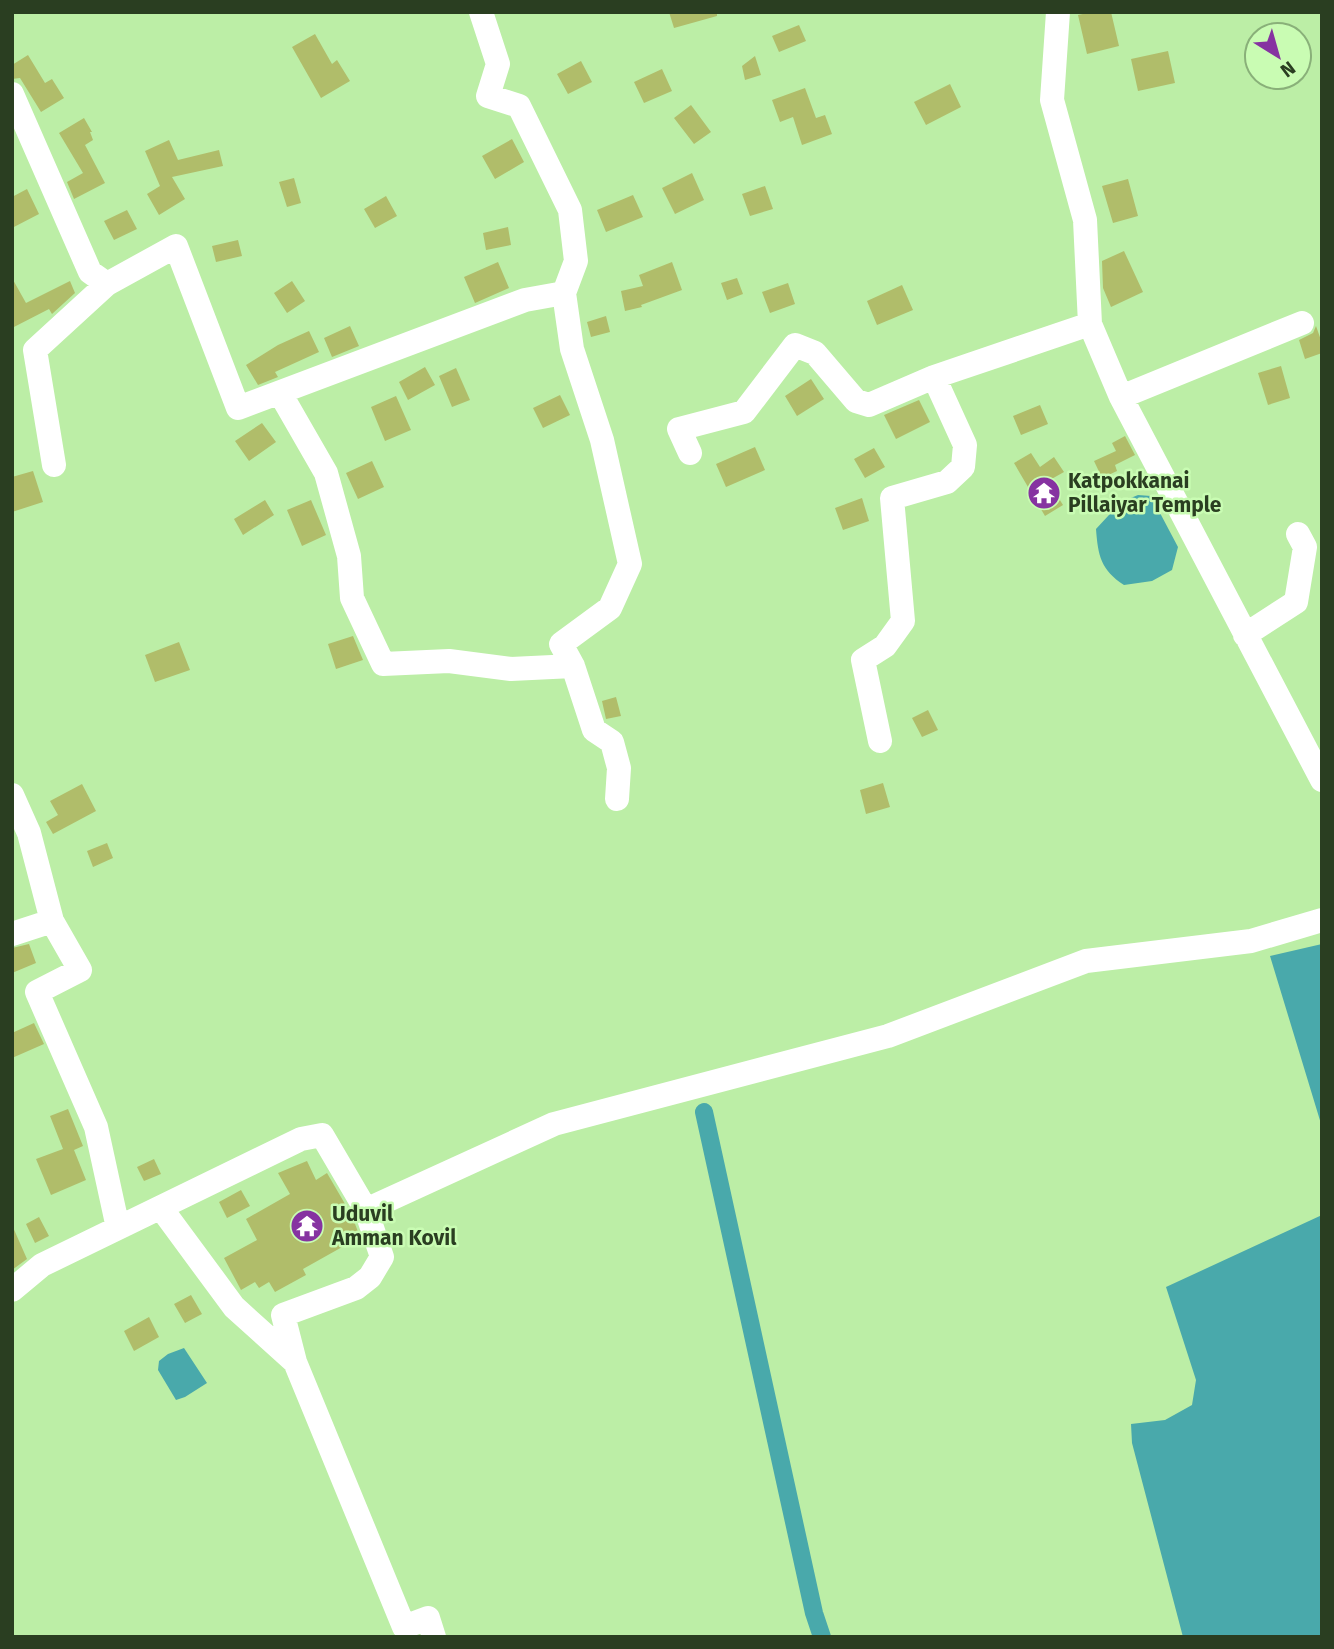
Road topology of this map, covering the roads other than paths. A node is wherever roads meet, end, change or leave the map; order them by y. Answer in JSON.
{"nodes":[{"id":1,"x":481,"y":12,"type":"edge"},
{"id":2,"x":1058,"y":12,"type":"edge"},
{"id":3,"x":12,"y":94,"type":"edge"},
{"id":4,"x":107,"y":284,"type":"junction"},
{"id":5,"x":565,"y":293,"type":"junction"},
{"id":6,"x":1302,"y":323,"type":"dead end"},
{"id":7,"x":1090,"y":324,"type":"junction"},
{"id":8,"x":934,"y":377,"type":"junction"},
{"id":9,"x":280,"y":393,"type":"junction"},
{"id":10,"x":1121,"y":397,"type":"junction"},
{"id":11,"x":690,"y":453,"type":"dead end"},
{"id":12,"x":54,"y":466,"type":"dead end"},
{"id":13,"x":1298,"y":534,"type":"dead end"},
{"id":14,"x":1245,"y":635,"type":"junction"},
{"id":15,"x":573,"y":666,"type":"junction"},
{"id":16,"x":880,"y":741,"type":"dead end"},
{"id":17,"x":1319,"y":771,"type":"edge"},
{"id":18,"x":12,"y":795,"type":"edge"},
{"id":19,"x":617,"y":799,"type":"dead end"},
{"id":20,"x":1322,"y":920,"type":"edge"},
{"id":21,"x":52,"y":921,"type":"junction"},
{"id":22,"x":12,"y":934,"type":"edge"},
{"id":23,"x":160,"y":1208,"type":"junction"},
{"id":24,"x":366,"y":1210,"type":"junction"},
{"id":25,"x":118,"y":1228,"type":"junction"},
{"id":26,"x":12,"y":1290,"type":"edge"},
{"id":27,"x":295,"y":1362,"type":"junction"},
{"id":28,"x":434,"y":1637,"type":"edge"}],
"edges":[{"from":1,"to":5,"type":"street"},
{"from":2,"to":7,"type":"street"},
{"from":3,"to":4,"type":"street"},
{"from":4,"to":9,"type":"street"},
{"from":4,"to":12,"type":"street"},
{"from":5,"to":9,"type":"street"},
{"from":5,"to":15,"type":"street"},
{"from":6,"to":10,"type":"street"},
{"from":7,"to":8,"type":"street"},
{"from":7,"to":10,"type":"street"},
{"from":8,"to":11,"type":"street"},
{"from":8,"to":16,"type":"street"},
{"from":9,"to":15,"type":"street"},
{"from":10,"to":14,"type":"street"},
{"from":13,"to":14,"type":"street"},
{"from":14,"to":17,"type":"street"},
{"from":15,"to":19,"type":"street"},
{"from":18,"to":21,"type":"street"},
{"from":20,"to":24,"type":"street"},
{"from":21,"to":22,"type":"street"},
{"from":21,"to":25,"type":"street"},
{"from":23,"to":24,"type":"street"},
{"from":23,"to":25,"type":"street"},
{"from":23,"to":27,"type":"street"},
{"from":24,"to":27,"type":"street"},
{"from":25,"to":26,"type":"street"},
{"from":27,"to":28,"type":"street"}]}
